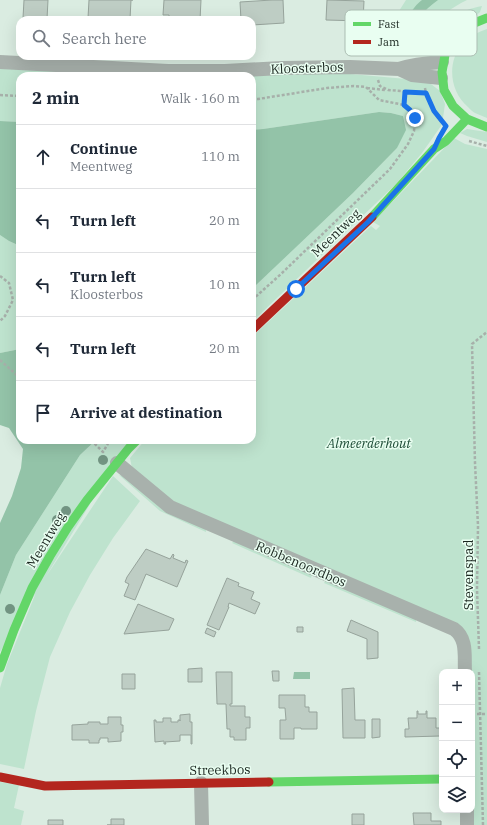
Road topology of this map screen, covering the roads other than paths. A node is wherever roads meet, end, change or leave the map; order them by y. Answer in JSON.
{"nodes":[{"id":1,"x":487,"y":18,"type":"edge"},
{"id":2,"x":477,"y":21,"type":"edge"},
{"id":3,"x":444,"y":56,"type":"edge"},
{"id":4,"x":0,"y":62,"type":"edge"},
{"id":5,"x":442,"y":62,"type":"junction"},
{"id":6,"x":399,"y":69,"type":"junction"},
{"id":7,"x":441,"y":78,"type":"junction"},
{"id":8,"x":467,"y":120,"type":"junction"},
{"id":9,"x":446,"y":126,"type":"road end"},
{"id":10,"x":487,"y":127,"type":"edge"},
{"id":11,"x":434,"y":149,"type":"junction"},
{"id":12,"x":256,"y":326,"type":"edge"},
{"id":13,"x":133,"y":444,"type":"edge"},
{"id":14,"x":117,"y":463,"type":"junction"},
{"id":15,"x":0,"y":668,"type":"edge"},
{"id":16,"x":465,"y":669,"type":"edge"},
{"id":17,"x":0,"y":777,"type":"edge"},
{"id":18,"x":439,"y":779,"type":"edge"},
{"id":19,"x":201,"y":783,"type":"junction"},
{"id":20,"x":467,"y":813,"type":"edge"},
{"id":21,"x":202,"y":825,"type":"edge"},
{"id":22,"x":467,"y":825,"type":"edge"}],
"edges":[{"from":1,"to":2,"type":"street"},
{"from":3,"to":5,"type":"street"},
{"from":4,"to":6,"type":"street","name":"Kloosterbos"},
{"from":5,"to":6,"type":"street","name":"Kloosterbos"},
{"from":5,"to":7,"type":"street"},
{"from":6,"to":7,"type":"street","name":"Kloosterbos"},
{"from":7,"to":8,"type":"street"},
{"from":8,"to":10,"type":"street"},
{"from":8,"to":11,"type":"street","name":"Meentweg"},
{"from":9,"to":11,"type":"street","name":"Meentweg"},
{"from":11,"to":12,"type":"street","name":"Meentweg"},
{"from":13,"to":14,"type":"street","name":"Meentweg"},
{"from":14,"to":15,"type":"street","name":"Meentweg"},
{"from":14,"to":16,"type":"street","name":"Robbenoordbos"},
{"from":17,"to":19,"type":"street","name":"Streekbos"},
{"from":18,"to":19,"type":"street","name":"Streekbos"},
{"from":19,"to":21,"type":"street"},
{"from":20,"to":22,"type":"street"}]}
